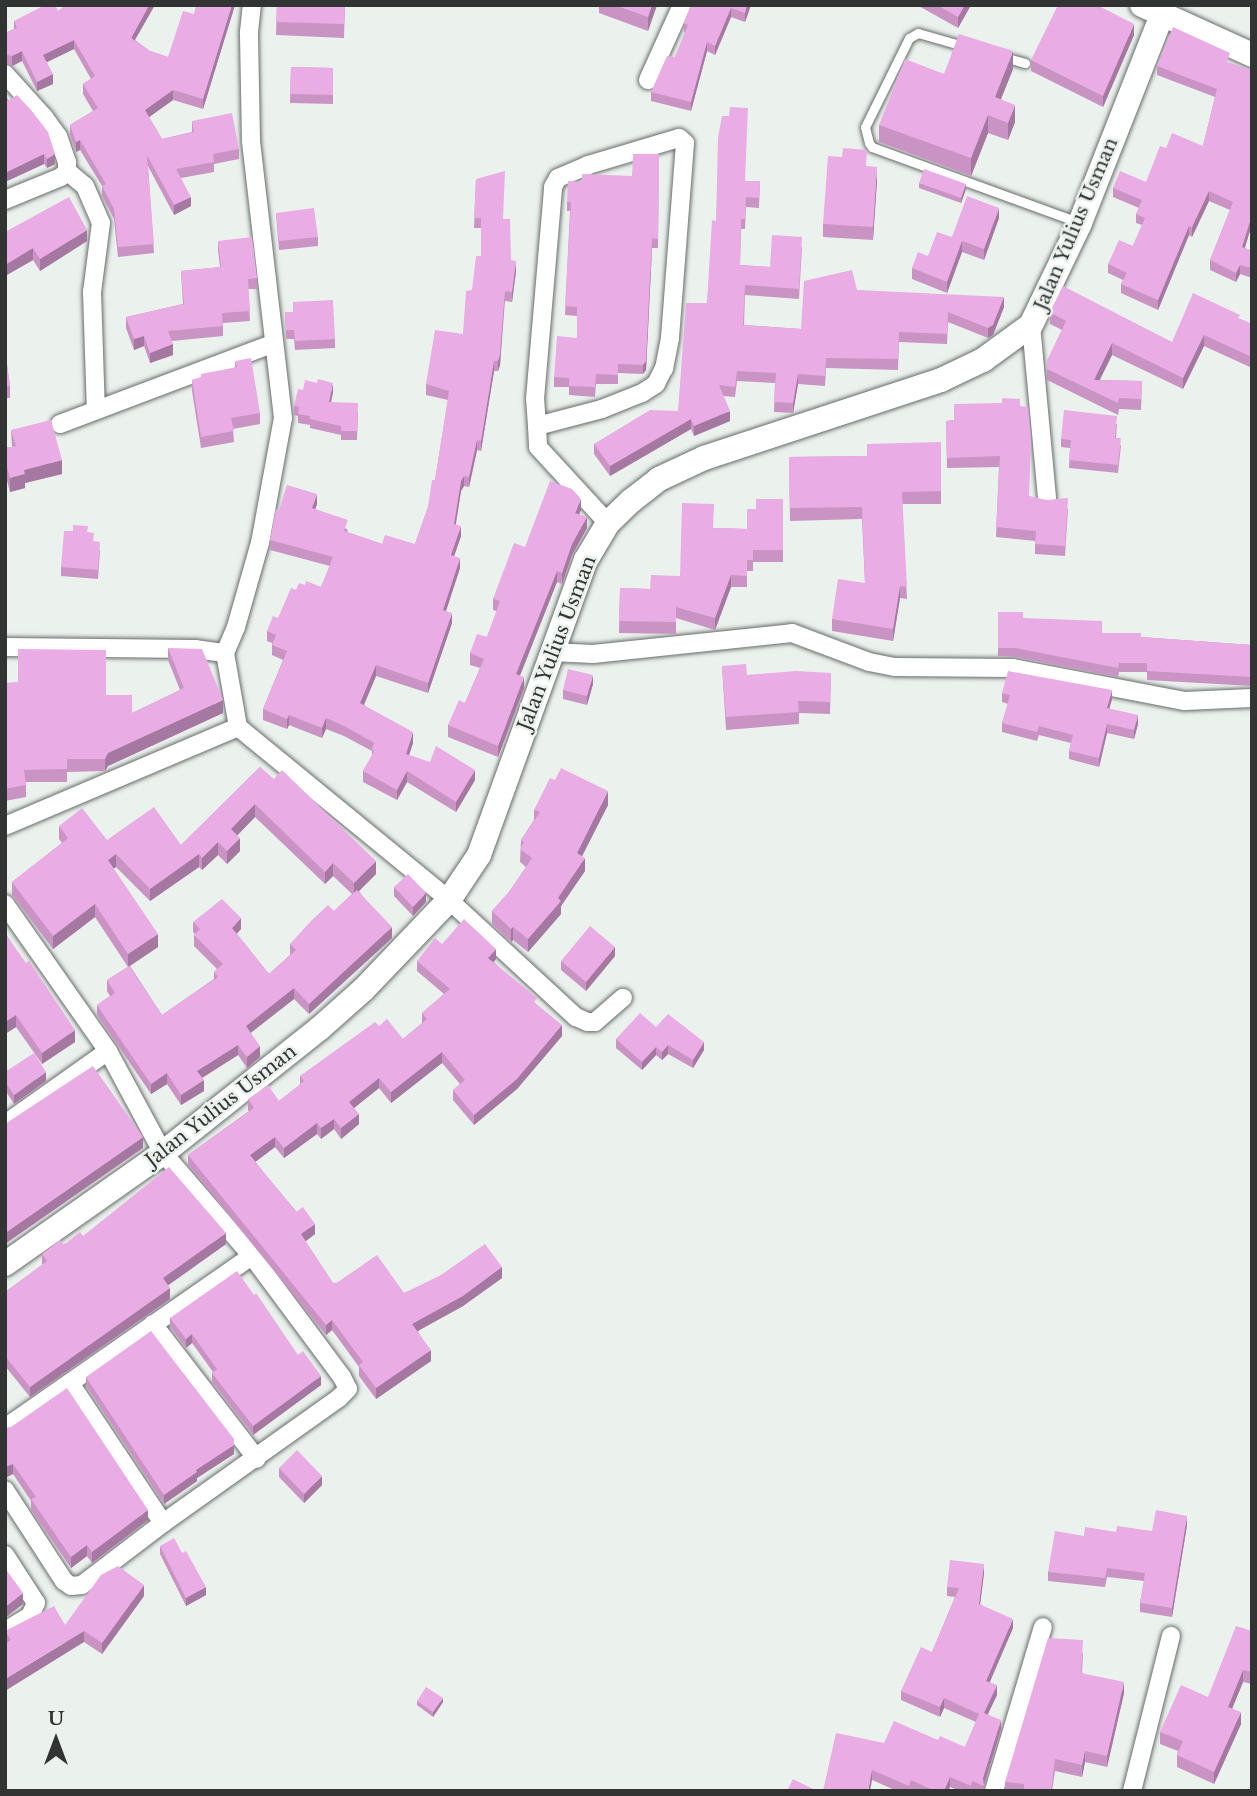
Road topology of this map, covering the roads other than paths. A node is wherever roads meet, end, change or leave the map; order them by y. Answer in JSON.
{"nodes":[{"id":1,"x":252,"y":5,"type":"edge"},
{"id":2,"x":682,"y":5,"type":"edge"},
{"id":3,"x":1152,"y":10,"type":"edge"},
{"id":4,"x":974,"y":49,"type":"edge"},
{"id":5,"x":1252,"y":55,"type":"edge"},
{"id":6,"x":999,"y":56,"type":"edge"},
{"id":7,"x":1025,"y":63,"type":"dead end"},
{"id":8,"x":648,"y":80,"type":"dead end"},
{"id":9,"x":9,"y":85,"type":"edge"},
{"id":10,"x":67,"y":171,"type":"junction"},
{"id":11,"x":5,"y":200,"type":"edge"},
{"id":12,"x":1080,"y":223,"type":"junction"},
{"id":13,"x":1031,"y":325,"type":"junction"},
{"id":14,"x":274,"y":343,"type":"junction"},
{"id":15,"x":96,"y":410,"type":"junction"},
{"id":16,"x":60,"y":424,"type":"dead end"},
{"id":17,"x":537,"y":426,"type":"junction"},
{"id":18,"x":1047,"y":499,"type":"edge"},
{"id":19,"x":608,"y":523,"type":"junction"},
{"id":20,"x":5,"y":647,"type":"edge"},
{"id":21,"x":551,"y":652,"type":"junction"},
{"id":22,"x":225,"y":653,"type":"junction"},
{"id":23,"x":1252,"y":698,"type":"edge"},
{"id":24,"x":238,"y":727,"type":"junction"},
{"id":25,"x":5,"y":826,"type":"edge"},
{"id":26,"x":449,"y":900,"type":"junction"},
{"id":27,"x":5,"y":904,"type":"edge"},
{"id":28,"x":623,"y":998,"type":"dead end"},
{"id":29,"x":108,"y":1051,"type":"junction"},
{"id":30,"x":5,"y":1124,"type":"edge"},
{"id":31,"x":163,"y":1153,"type":"junction"},
{"id":32,"x":252,"y":1256,"type":"junction"},
{"id":33,"x":5,"y":1264,"type":"edge"},
{"id":34,"x":153,"y":1324,"type":"junction"},
{"id":35,"x":70,"y":1382,"type":"junction"},
{"id":36,"x":5,"y":1428,"type":"edge"},
{"id":37,"x":257,"y":1459,"type":"junction"},
{"id":38,"x":5,"y":1490,"type":"edge"},
{"id":39,"x":163,"y":1523,"type":"junction"},
{"id":40,"x":5,"y":1555,"type":"edge"},
{"id":41,"x":1043,"y":1627,"type":"dead end"},
{"id":42,"x":5,"y":1631,"type":"edge"},
{"id":43,"x":1171,"y":1636,"type":"dead end"},
{"id":44,"x":994,"y":1791,"type":"edge"},
{"id":45,"x":1132,"y":1791,"type":"edge"}],
"edges":[{"from":1,"to":14,"type":"street"},
{"from":2,"to":8,"type":"street"},
{"from":3,"to":5,"type":"street"},
{"from":3,"to":12,"type":"street","name":"Jalan Yulius Usman"},
{"from":4,"to":12,"type":"lane"},
{"from":6,"to":7,"type":"lane"},
{"from":9,"to":10,"type":"street"},
{"from":10,"to":11,"type":"street"},
{"from":10,"to":15,"type":"street"},
{"from":12,"to":13,"type":"street","name":"Jalan Yulius Usman"},
{"from":13,"to":18,"type":"street"},
{"from":13,"to":19,"type":"street","name":"Jalan Yulius Usman"},
{"from":14,"to":15,"type":"street"},
{"from":14,"to":22,"type":"street"},
{"from":15,"to":16,"type":"street"},
{"from":17,"to":17,"type":"street"},
{"from":17,"to":19,"type":"street"},
{"from":19,"to":21,"type":"street","name":"Jalan Yulius Usman"},
{"from":20,"to":22,"type":"street"},
{"from":21,"to":23,"type":"street"},
{"from":21,"to":26,"type":"street","name":"Jalan Yulius Usman"},
{"from":22,"to":24,"type":"street"},
{"from":24,"to":25,"type":"street"},
{"from":24,"to":26,"type":"street"},
{"from":26,"to":28,"type":"street"},
{"from":26,"to":31,"type":"street","name":"Jalan Yulius Usman"},
{"from":27,"to":29,"type":"street"},
{"from":29,"to":30,"type":"street"},
{"from":29,"to":31,"type":"street"},
{"from":31,"to":32,"type":"street"},
{"from":31,"to":33,"type":"street","name":"Jalan Yulius Usman"},
{"from":32,"to":34,"type":"street"},
{"from":32,"to":37,"type":"street"},
{"from":34,"to":35,"type":"street"},
{"from":34,"to":37,"type":"street"},
{"from":35,"to":36,"type":"street"},
{"from":35,"to":39,"type":"street"},
{"from":37,"to":39,"type":"street"},
{"from":38,"to":39,"type":"street"},
{"from":40,"to":42,"type":"street"},
{"from":41,"to":44,"type":"street"},
{"from":43,"to":45,"type":"street"}]}
